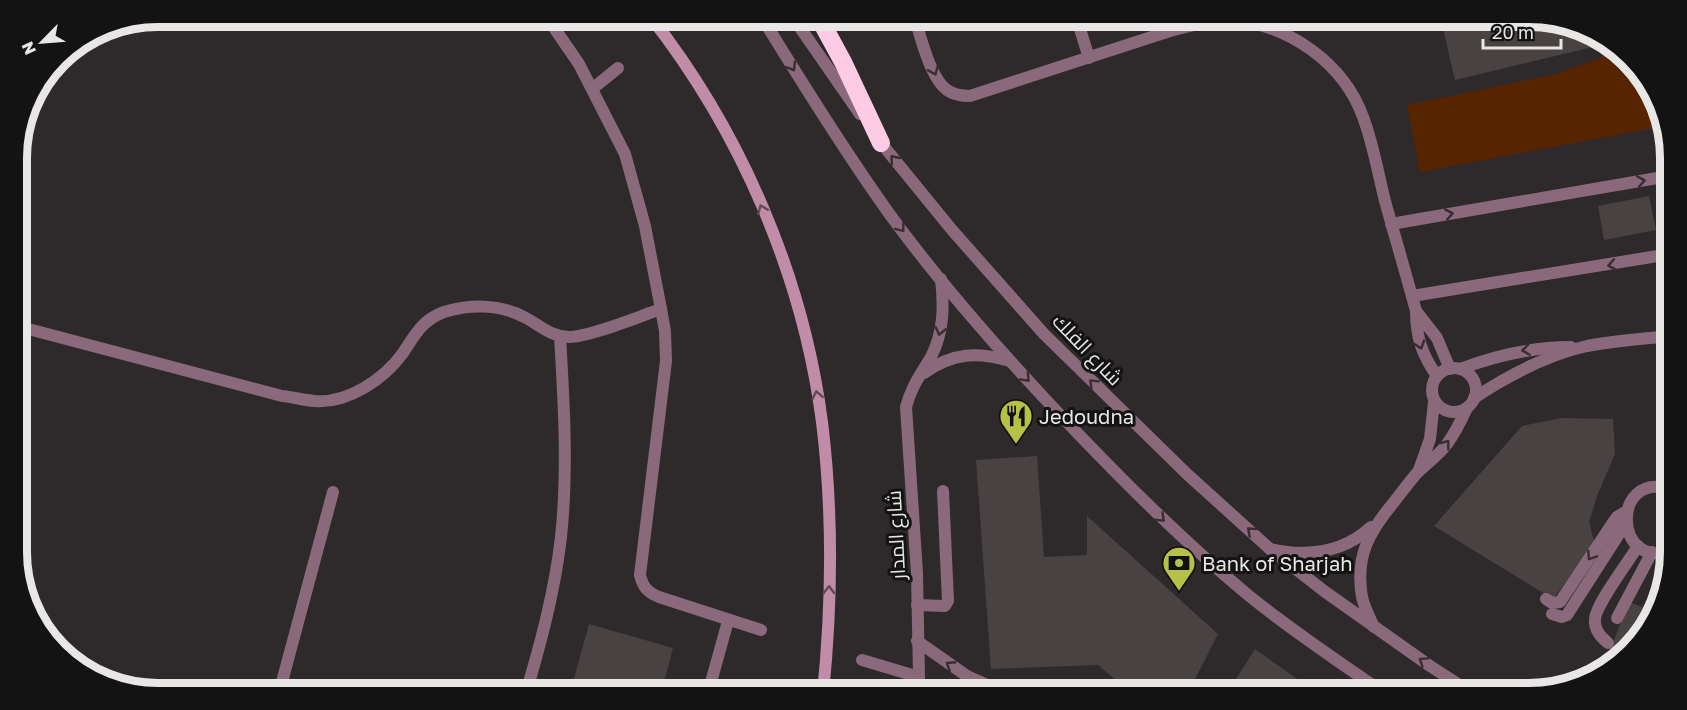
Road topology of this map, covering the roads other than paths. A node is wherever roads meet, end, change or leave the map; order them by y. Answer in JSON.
{"nodes":[{"id":1,"x":554,"y":27,"type":"edge"},
{"id":2,"x":658,"y":27,"type":"edge"},
{"id":3,"x":768,"y":27,"type":"edge"},
{"id":4,"x":800,"y":27,"type":"edge"},
{"id":5,"x":824,"y":27,"type":"edge"},
{"id":6,"x":918,"y":27,"type":"edge"},
{"id":7,"x":1079,"y":27,"type":"edge"},
{"id":8,"x":1186,"y":27,"type":"edge"},
{"id":9,"x":1266,"y":27,"type":"edge"},
{"id":10,"x":1089,"y":58,"type":"junction"},
{"id":11,"x":618,"y":68,"type":"dead end"},
{"id":12,"x":592,"y":89,"type":"junction"},
{"id":13,"x":881,"y":143,"type":"junction"},
{"id":14,"x":1660,"y":178,"type":"edge"},
{"id":15,"x":1391,"y":224,"type":"junction"},
{"id":16,"x":1660,"y":256,"type":"edge"},
{"id":17,"x":941,"y":279,"type":"junction"},
{"id":18,"x":1412,"y":296,"type":"junction"},
{"id":19,"x":661,"y":309,"type":"junction"},
{"id":20,"x":1416,"y":311,"type":"junction"},
{"id":21,"x":27,"y":329,"type":"edge"},
{"id":22,"x":560,"y":336,"type":"junction"},
{"id":23,"x":1660,"y":337,"type":"edge"},
{"id":24,"x":1585,"y":347,"type":"junction"},
{"id":25,"x":1010,"y":361,"type":"junction"},
{"id":26,"x":1455,"y":369,"type":"junction"},
{"id":27,"x":1437,"y":376,"type":"junction"},
{"id":28,"x":918,"y":377,"type":"junction"},
{"id":29,"x":1434,"y":402,"type":"junction"},
{"id":30,"x":1471,"y":403,"type":"junction"},
{"id":31,"x":1417,"y":474,"type":"junction"},
{"id":32,"x":1660,"y":489,"type":"edge"},
{"id":33,"x":943,"y":491,"type":"dead end"},
{"id":34,"x":333,"y":492,"type":"dead end"},
{"id":35,"x":1626,"y":517,"type":"junction"},
{"id":36,"x":1379,"y":520,"type":"junction"},
{"id":37,"x":1638,"y":546,"type":"junction"},
{"id":38,"x":1270,"y":549,"type":"junction"},
{"id":39,"x":1652,"y":552,"type":"junction"},
{"id":40,"x":1660,"y":552,"type":"edge"},
{"id":41,"x":1546,"y":599,"type":"dead end"},
{"id":42,"x":917,"y":604,"type":"junction"},
{"id":43,"x":1552,"y":614,"type":"dead end"},
{"id":44,"x":1617,"y":618,"type":"dead end"},
{"id":45,"x":728,"y":621,"type":"junction"},
{"id":46,"x":1374,"y":627,"type":"junction"},
{"id":47,"x":760,"y":630,"type":"dead end"},
{"id":48,"x":917,"y":641,"type":"junction"},
{"id":49,"x":1608,"y":643,"type":"dead end"},
{"id":50,"x":862,"y":660,"type":"dead end"},
{"id":51,"x":919,"y":677,"type":"junction"},
{"id":52,"x":282,"y":683,"type":"edge"},
{"id":53,"x":529,"y":683,"type":"edge"},
{"id":54,"x":711,"y":683,"type":"edge"},
{"id":55,"x":824,"y":683,"type":"edge"},
{"id":56,"x":919,"y":683,"type":"edge"},
{"id":57,"x":981,"y":683,"type":"edge"},
{"id":58,"x":1370,"y":683,"type":"edge"},
{"id":59,"x":1457,"y":683,"type":"edge"}],
"edges":[{"from":1,"to":12,"type":"street"},
{"from":55,"to":2,"type":"main road","one_way":true},
{"from":3,"to":17,"type":"street","one_way":true},
{"from":4,"to":13,"type":"street","name":"شارع الفلك"},
{"from":5,"to":13,"type":"highway"},
{"from":6,"to":10,"type":"street","one_way":true},
{"from":7,"to":10,"type":"street"},
{"from":8,"to":10,"type":"street"},
{"from":9,"to":15,"type":"street"},
{"from":11,"to":12,"type":"street"},
{"from":12,"to":19,"type":"street"},
{"from":38,"to":13,"type":"street","name":"شارع الفلك","one_way":true},
{"from":15,"to":14,"type":"street","one_way":true},
{"from":15,"to":18,"type":"street"},
{"from":16,"to":18,"type":"street","one_way":true},
{"from":17,"to":25,"type":"street"},
{"from":17,"to":28,"type":"street","name":"شارع المدار","one_way":true},
{"from":18,"to":20,"type":"street"},
{"from":19,"to":22,"type":"street"},
{"from":19,"to":45,"type":"street"},
{"from":20,"to":26,"type":"street"},
{"from":20,"to":27,"type":"street","one_way":true},
{"from":21,"to":22,"type":"street"},
{"from":22,"to":53,"type":"street"},
{"from":23,"to":24,"type":"street"},
{"from":24,"to":26,"type":"street","one_way":true},
{"from":24,"to":30,"type":"street"},
{"from":25,"to":28,"type":"street"},
{"from":25,"to":58,"type":"street","one_way":true},
{"from":26,"to":27,"type":"street"},
{"from":26,"to":30,"type":"street"},
{"from":27,"to":29,"type":"street"},
{"from":28,"to":42,"type":"street","name":"شارع المدار"},
{"from":29,"to":30,"type":"street"},
{"from":29,"to":31,"type":"street"},
{"from":31,"to":30,"type":"street","one_way":true},
{"from":31,"to":36,"type":"street"},
{"from":32,"to":35,"type":"street"},
{"from":33,"to":42,"type":"street"},
{"from":34,"to":52,"type":"street"},
{"from":35,"to":37,"type":"street"},
{"from":35,"to":41,"type":"street","one_way":true},
{"from":35,"to":43,"type":"street"},
{"from":36,"to":38,"type":"street"},
{"from":36,"to":46,"type":"street"},
{"from":37,"to":39,"type":"street"},
{"from":37,"to":49,"type":"street"},
{"from":38,"to":46,"type":"street","name":"شارع الفلك"},
{"from":39,"to":40,"type":"street"},
{"from":39,"to":44,"type":"street"},
{"from":42,"to":48,"type":"street","name":"شارع المدار"},
{"from":45,"to":47,"type":"street"},
{"from":45,"to":54,"type":"street"},
{"from":59,"to":46,"type":"street","name":"شارع الفلك","one_way":true},
{"from":48,"to":51,"type":"street","name":"شارع المدار"},
{"from":57,"to":48,"type":"street","one_way":true},
{"from":50,"to":51,"type":"street"},
{"from":51,"to":56,"type":"street","name":"شارع المدار"}]}
